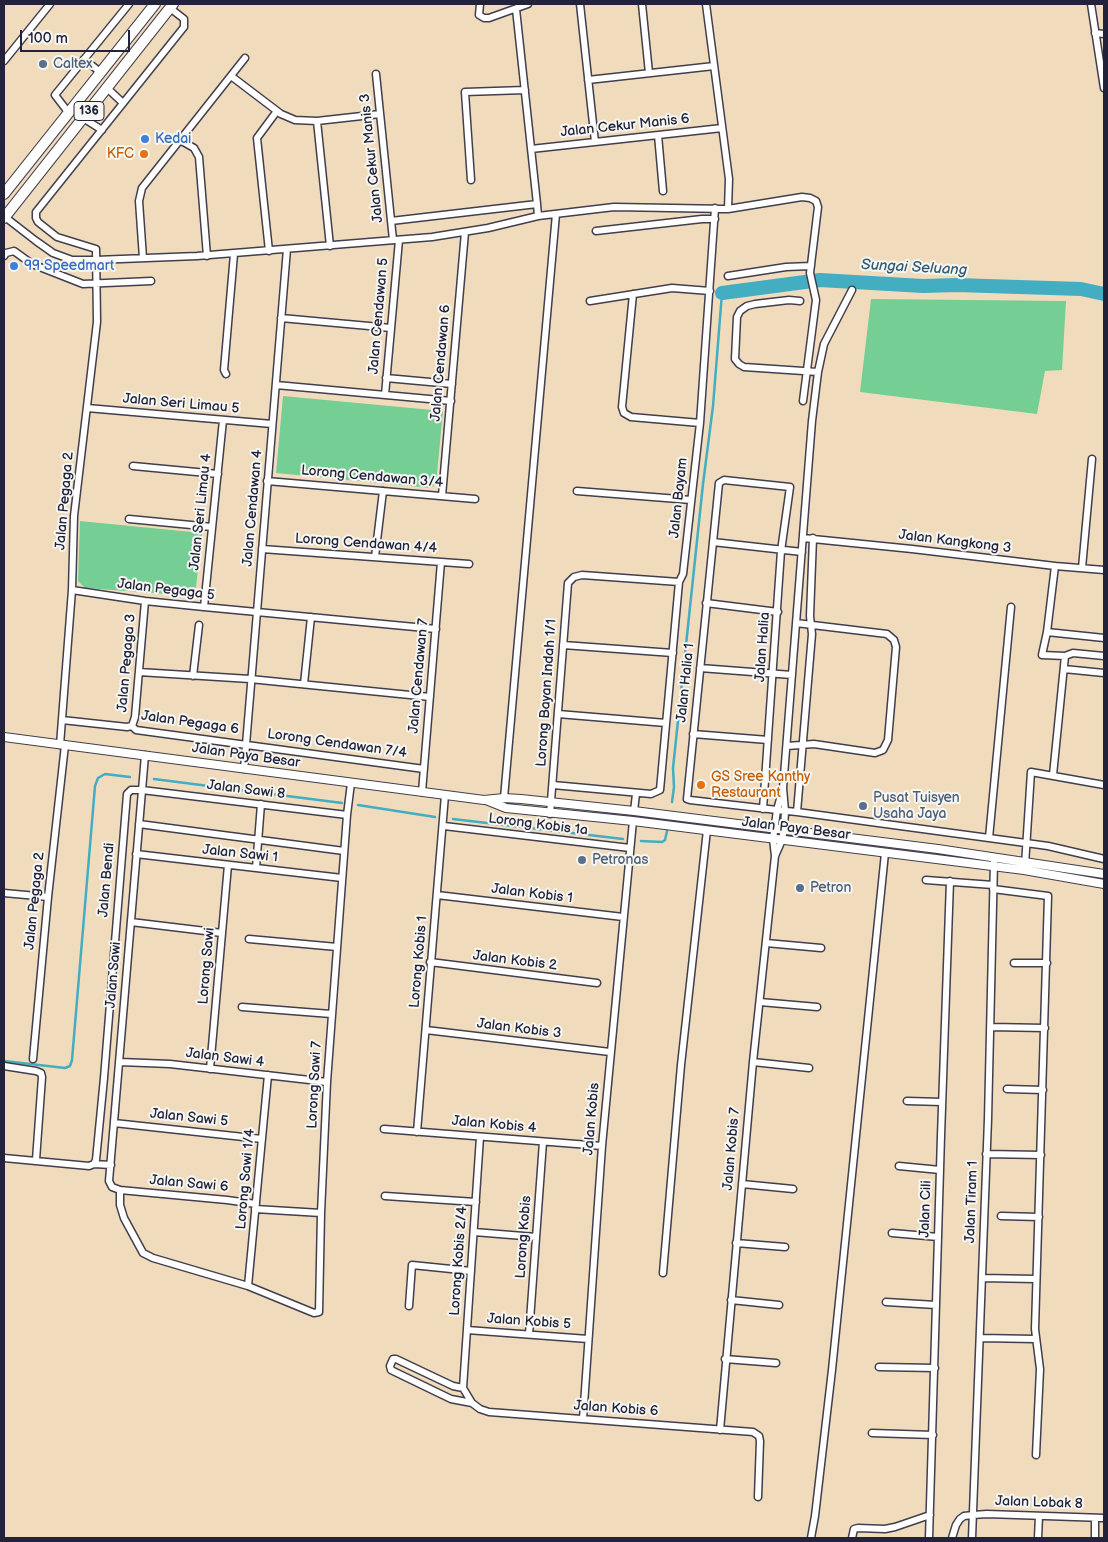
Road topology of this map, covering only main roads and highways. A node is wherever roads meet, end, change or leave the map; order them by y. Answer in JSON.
{"nodes":[{"id":1,"x":155,"y":4,"type":"edge"},
{"id":2,"x":172,"y":6,"type":"edge"},
{"id":3,"x":4,"y":194,"type":"edge"},
{"id":4,"x":4,"y":217,"type":"edge"}],
"edges":[{"from":1,"to":3,"type":"main road","number":"136"},
{"from":2,"to":4,"type":"main road","number":"136"}]}
